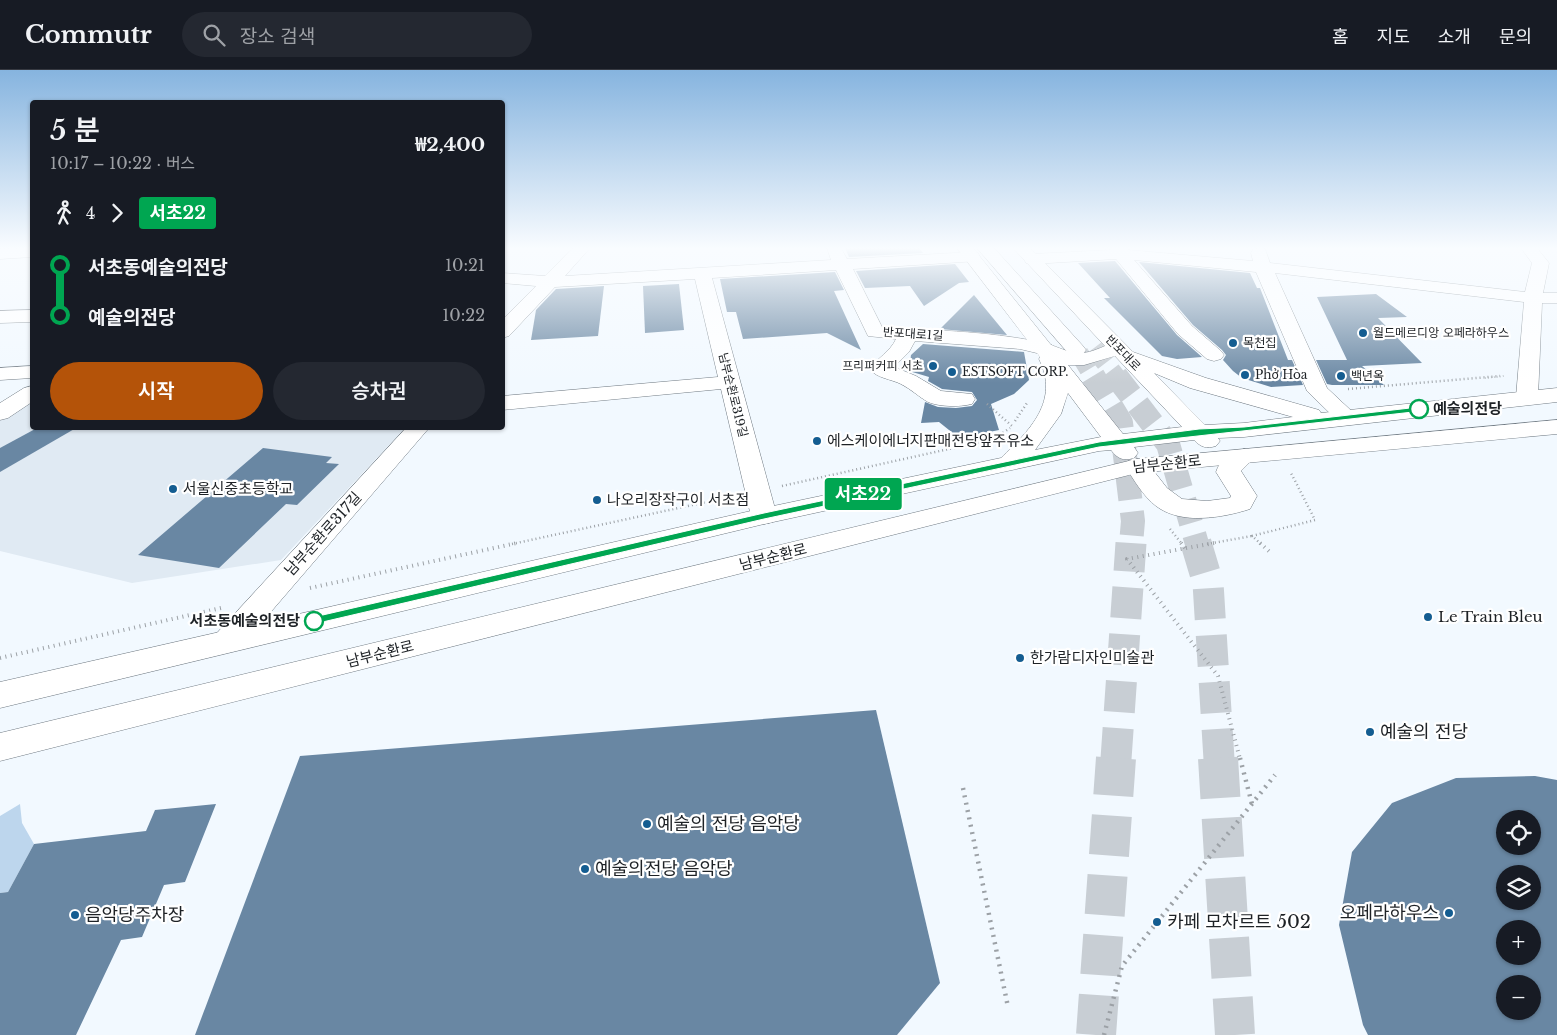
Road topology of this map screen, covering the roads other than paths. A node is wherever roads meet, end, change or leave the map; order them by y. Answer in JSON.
{"nodes":[{"id":1,"x":541,"y":293,"type":"edge"},
{"id":2,"x":707,"y":293,"type":"edge"},
{"id":3,"x":856,"y":293,"type":"edge"},
{"id":4,"x":1005,"y":293,"type":"edge"},
{"id":5,"x":1022,"y":293,"type":"edge"},
{"id":6,"x":1039,"y":293,"type":"edge"},
{"id":7,"x":1065,"y":293,"type":"edge"},
{"id":8,"x":1155,"y":293,"type":"edge"},
{"id":9,"x":1275,"y":293,"type":"edge"},
{"id":10,"x":1490,"y":293,"type":"edge"},
{"id":11,"x":1534,"y":293,"type":"edge"},
{"id":12,"x":1533,"y":298,"type":"junction"},
{"id":13,"x":1557,"y":298,"type":"edge"},
{"id":14,"x":30,"y":316,"type":"edge"},
{"id":15,"x":0,"y":317,"type":"edge"},
{"id":16,"x":505,"y":329,"type":"edge"},
{"id":17,"x":909,"y":333,"type":"junction"},
{"id":18,"x":1045,"y":348,"type":"junction"},
{"id":19,"x":1121,"y":351,"type":"junction"},
{"id":20,"x":1214,"y":355,"type":"dead end"},
{"id":21,"x":30,"y":372,"type":"edge"},
{"id":22,"x":0,"y":374,"type":"edge"},
{"id":23,"x":730,"y":382,"type":"junction"},
{"id":24,"x":30,"y":393,"type":"edge"},
{"id":25,"x":1557,"y":395,"type":"edge"},
{"id":26,"x":1527,"y":397,"type":"junction"},
{"id":27,"x":964,"y":399,"type":"road end"},
{"id":28,"x":505,"y":403,"type":"edge"},
{"id":29,"x":0,"y":413,"type":"edge"},
{"id":30,"x":1337,"y":418,"type":"junction"},
{"id":31,"x":1557,"y":427,"type":"edge"},
{"id":32,"x":416,"y":430,"type":"edge"},
{"id":33,"x":1199,"y":432,"type":"junction"},
{"id":34,"x":1117,"y":441,"type":"junction"},
{"id":35,"x":1234,"y":457,"type":"junction"},
{"id":36,"x":1009,"y":462,"type":"junction"},
{"id":37,"x":1137,"y":466,"type":"junction"},
{"id":38,"x":761,"y":503,"type":"junction"},
{"id":39,"x":228,"y":641,"type":"junction"},
{"id":40,"x":0,"y":695,"type":"edge"},
{"id":41,"x":0,"y":747,"type":"edge"}],
"edges":[{"from":1,"to":16,"type":"main road"},
{"from":2,"to":23,"type":"main road","name":"남부순환로319길"},
{"from":3,"to":17,"type":"main road","name":"반포대로1길"},
{"from":4,"to":18,"type":"main road"},
{"from":5,"to":6,"type":"main road"},
{"from":7,"to":19,"type":"main road","name":"반포대로"},
{"from":8,"to":20,"type":"main road"},
{"from":9,"to":30,"type":"main road"},
{"from":10,"to":12,"type":"main road"},
{"from":11,"to":12,"type":"main road"},
{"from":12,"to":13,"type":"main road"},
{"from":12,"to":26,"type":"main road"},
{"from":14,"to":15,"type":"main road"},
{"from":17,"to":18,"type":"main road","name":"반포대로1길"},
{"from":17,"to":27,"type":"main road"},
{"from":18,"to":19,"type":"main road"},
{"from":18,"to":34,"type":"main road"},
{"from":18,"to":36,"type":"main road"},
{"from":19,"to":30,"type":"main road"},
{"from":19,"to":33,"type":"main road","name":"반포대로"},
{"from":21,"to":22,"type":"main road"},
{"from":23,"to":28,"type":"main road"},
{"from":23,"to":38,"type":"main road","name":"남부순환로319길"},
{"from":24,"to":29,"type":"main road"},
{"from":25,"to":26,"type":"main road","name":"남부순환로"},
{"from":26,"to":30,"type":"main road","name":"남부순환로"},
{"from":30,"to":33,"type":"main road","name":"남부순환로"},
{"from":31,"to":35,"type":"main road","name":"남부순환로"},
{"from":32,"to":39,"type":"main road","name":"남부순환로317길"},
{"from":33,"to":34,"type":"main road","name":"남부순환로"},
{"from":33,"to":35,"type":"main road","name":"반포대로"},
{"from":34,"to":36,"type":"main road","name":"남부순환로"},
{"from":34,"to":37,"type":"main road"},
{"from":35,"to":37,"type":"main road","name":"남부순환로"},
{"from":35,"to":37,"type":"main road"},
{"from":36,"to":38,"type":"main road","name":"남부순환로"},
{"from":37,"to":41,"type":"main road","name":"남부순환로"},
{"from":38,"to":39,"type":"main road","name":"남부순환로"},
{"from":39,"to":40,"type":"main road","name":"남부순환로"}]}
